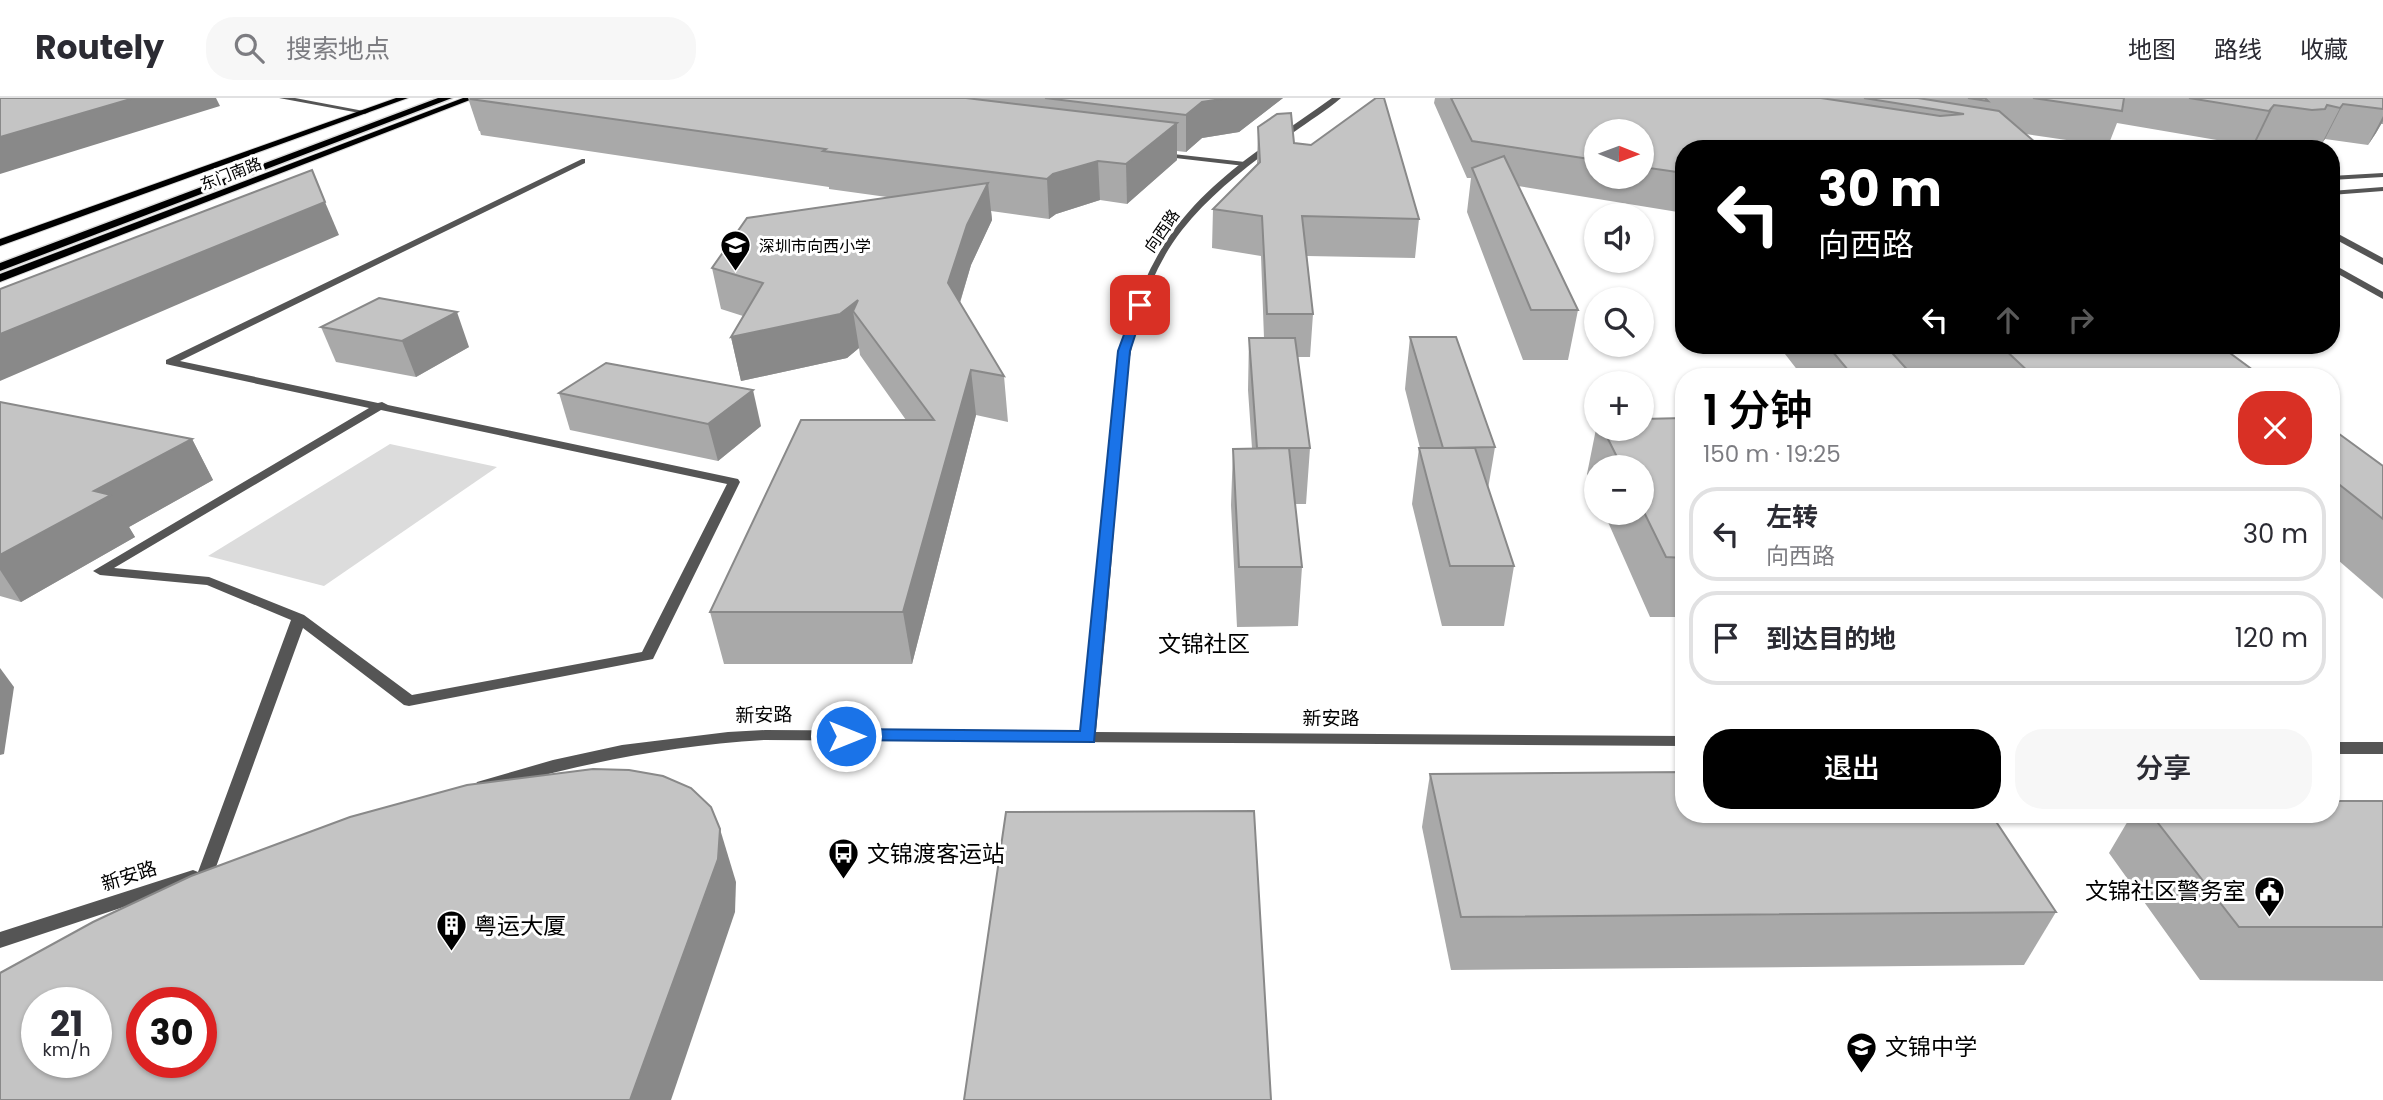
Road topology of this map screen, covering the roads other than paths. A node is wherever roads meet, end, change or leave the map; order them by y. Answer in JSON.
{"nodes":[{"id":1,"x":283,"y":98,"type":"edge"},
{"id":2,"x":404,"y":98,"type":"edge"},
{"id":3,"x":447,"y":98,"type":"edge"},
{"id":4,"x":471,"y":98,"type":"edge"},
{"id":5,"x":1337,"y":98,"type":"edge"},
{"id":6,"x":365,"y":112,"type":"junction"},
{"id":7,"x":1149,"y":153,"type":"edge"},
{"id":8,"x":582,"y":161,"type":"dead end"},
{"id":9,"x":1245,"y":164,"type":"junction"},
{"id":10,"x":2383,"y":175,"type":"edge"},
{"id":11,"x":2340,"y":177,"type":"edge"},
{"id":12,"x":2383,"y":189,"type":"edge"},
{"id":13,"x":2340,"y":192,"type":"edge"},
{"id":14,"x":2340,"y":238,"type":"edge"},
{"id":15,"x":0,"y":243,"type":"edge"},
{"id":16,"x":2383,"y":262,"type":"edge"},
{"id":17,"x":0,"y":267,"type":"edge"},
{"id":18,"x":2340,"y":271,"type":"edge"},
{"id":19,"x":0,"y":278,"type":"edge"},
{"id":20,"x":2383,"y":296,"type":"edge"},
{"id":21,"x":382,"y":405,"type":"junction"},
{"id":22,"x":299,"y":618,"type":"junction"},
{"id":23,"x":1088,"y":737,"type":"junction"},
{"id":24,"x":1675,"y":741,"type":"edge"},
{"id":25,"x":2340,"y":748,"type":"edge"},
{"id":26,"x":2383,"y":748,"type":"edge"},
{"id":27,"x":466,"y":791,"type":"edge"},
{"id":28,"x":232,"y":865,"type":"edge"},
{"id":29,"x":206,"y":873,"type":"junction"},
{"id":30,"x":0,"y":940,"type":"edge"}],
"edges":[{"from":1,"to":6,"type":"street"},
{"from":2,"to":6,"type":"main road","name":"东门南路"},
{"from":3,"to":17,"type":"highway"},
{"from":4,"to":19,"type":"main road","name":"东门南路"},
{"from":5,"to":9,"type":"street","name":"向西路"},
{"from":6,"to":15,"type":"main road","name":"东门南路"},
{"from":7,"to":9,"type":"street"},
{"from":8,"to":21,"type":"street"},
{"from":9,"to":23,"type":"street","name":"向西路"},
{"from":10,"to":11,"type":"street"},
{"from":12,"to":13,"type":"street"},
{"from":14,"to":16,"type":"street"},
{"from":18,"to":20,"type":"street"},
{"from":21,"to":22,"type":"street"},
{"from":21,"to":22,"type":"street"},
{"from":22,"to":29,"type":"street"},
{"from":23,"to":24,"type":"street","name":"新安路"},
{"from":23,"to":27,"type":"street","name":"新安路"},
{"from":25,"to":26,"type":"street"},
{"from":28,"to":29,"type":"street","name":"新安路"},
{"from":29,"to":30,"type":"street","name":"新安路"}]}
